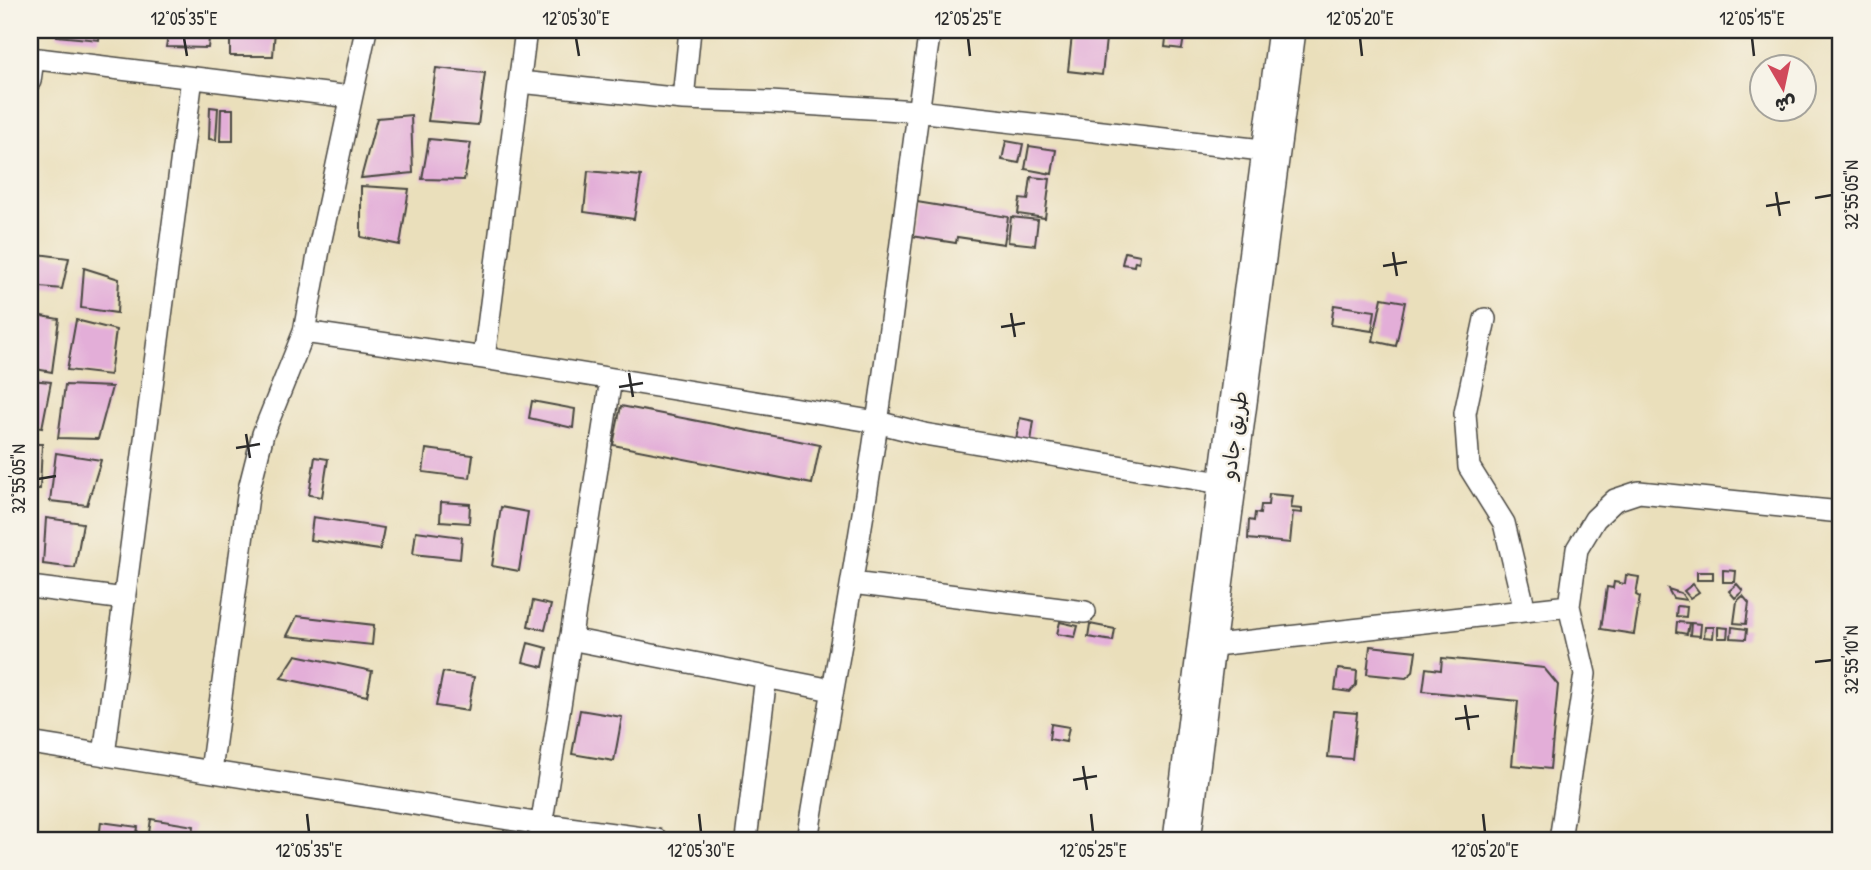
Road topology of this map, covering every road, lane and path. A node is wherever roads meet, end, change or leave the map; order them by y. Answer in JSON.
{"nodes":[{"id":1,"x":366,"y":30,"type":"edge"},
{"id":2,"x":526,"y":30,"type":"edge"},
{"id":3,"x":690,"y":30,"type":"edge"},
{"id":4,"x":930,"y":30,"type":"edge"},
{"id":5,"x":1287,"y":30,"type":"edge"},
{"id":6,"x":31,"y":58,"type":"edge"},
{"id":7,"x":192,"y":78,"type":"junction"},
{"id":8,"x":30,"y":81,"type":"edge"},
{"id":9,"x":520,"y":82,"type":"junction"},
{"id":10,"x":351,"y":97,"type":"junction"},
{"id":11,"x":683,"y":100,"type":"junction"},
{"id":12,"x":917,"y":111,"type":"junction"},
{"id":13,"x":1271,"y":151,"type":"junction"},
{"id":14,"x":1485,"y":318,"type":"dead end"},
{"id":15,"x":304,"y":332,"type":"junction"},
{"id":16,"x":484,"y":358,"type":"junction"},
{"id":17,"x":611,"y":379,"type":"junction"},
{"id":18,"x":877,"y":422,"type":"junction"},
{"id":19,"x":1227,"y":484,"type":"junction"},
{"id":20,"x":1841,"y":512,"type":"edge"},
{"id":21,"x":852,"y":583,"type":"junction"},
{"id":22,"x":30,"y":587,"type":"edge"},
{"id":23,"x":125,"y":599,"type":"junction"},
{"id":24,"x":1569,"y":606,"type":"junction"},
{"id":25,"x":1525,"y":611,"type":"junction"},
{"id":26,"x":1085,"y":612,"type":"dead end"},
{"id":27,"x":570,"y":639,"type":"junction"},
{"id":28,"x":1206,"y":646,"type":"junction"},
{"id":29,"x":766,"y":677,"type":"junction"},
{"id":30,"x":832,"y":690,"type":"junction"},
{"id":31,"x":30,"y":743,"type":"edge"},
{"id":32,"x":104,"y":755,"type":"junction"},
{"id":33,"x":211,"y":771,"type":"junction"},
{"id":34,"x":540,"y":832,"type":"edge"},
{"id":35,"x":1190,"y":832,"type":"edge"},
{"id":36,"x":657,"y":840,"type":"edge"},
{"id":37,"x":746,"y":840,"type":"edge"},
{"id":38,"x":807,"y":840,"type":"edge"},
{"id":39,"x":1560,"y":840,"type":"edge"}],
"edges":[{"from":1,"to":10,"type":"street"},
{"from":2,"to":9,"type":"street"},
{"from":3,"to":11,"type":"street"},
{"from":4,"to":12,"type":"street"},
{"from":5,"to":13,"type":"highway","name":"طريق جادو"},
{"from":6,"to":7,"type":"street"},
{"from":6,"to":8,"type":"street"},
{"from":7,"to":10,"type":"street"},
{"from":7,"to":23,"type":"street"},
{"from":9,"to":11,"type":"street"},
{"from":9,"to":16,"type":"street"},
{"from":10,"to":15,"type":"street"},
{"from":11,"to":12,"type":"street"},
{"from":12,"to":13,"type":"street"},
{"from":12,"to":18,"type":"street"},
{"from":13,"to":19,"type":"highway","name":"طريق جادو"},
{"from":14,"to":25,"type":"street"},
{"from":15,"to":16,"type":"street"},
{"from":15,"to":33,"type":"street"},
{"from":16,"to":17,"type":"street"},
{"from":17,"to":18,"type":"street"},
{"from":17,"to":27,"type":"street"},
{"from":18,"to":19,"type":"street"},
{"from":18,"to":21,"type":"street"},
{"from":19,"to":28,"type":"highway","name":"طريق جادو"},
{"from":20,"to":24,"type":"street"},
{"from":21,"to":26,"type":"street"},
{"from":21,"to":30,"type":"street"},
{"from":22,"to":23,"type":"street"},
{"from":23,"to":32,"type":"street"},
{"from":24,"to":25,"type":"street"},
{"from":24,"to":39,"type":"street"},
{"from":25,"to":28,"type":"street"},
{"from":27,"to":29,"type":"street"},
{"from":27,"to":34,"type":"street"},
{"from":28,"to":35,"type":"highway","name":"طريق جادو"},
{"from":29,"to":30,"type":"street"},
{"from":29,"to":37,"type":"street"},
{"from":30,"to":38,"type":"street"},
{"from":31,"to":32,"type":"street"},
{"from":32,"to":33,"type":"street"},
{"from":33,"to":34,"type":"street"},
{"from":34,"to":36,"type":"street"}]}
